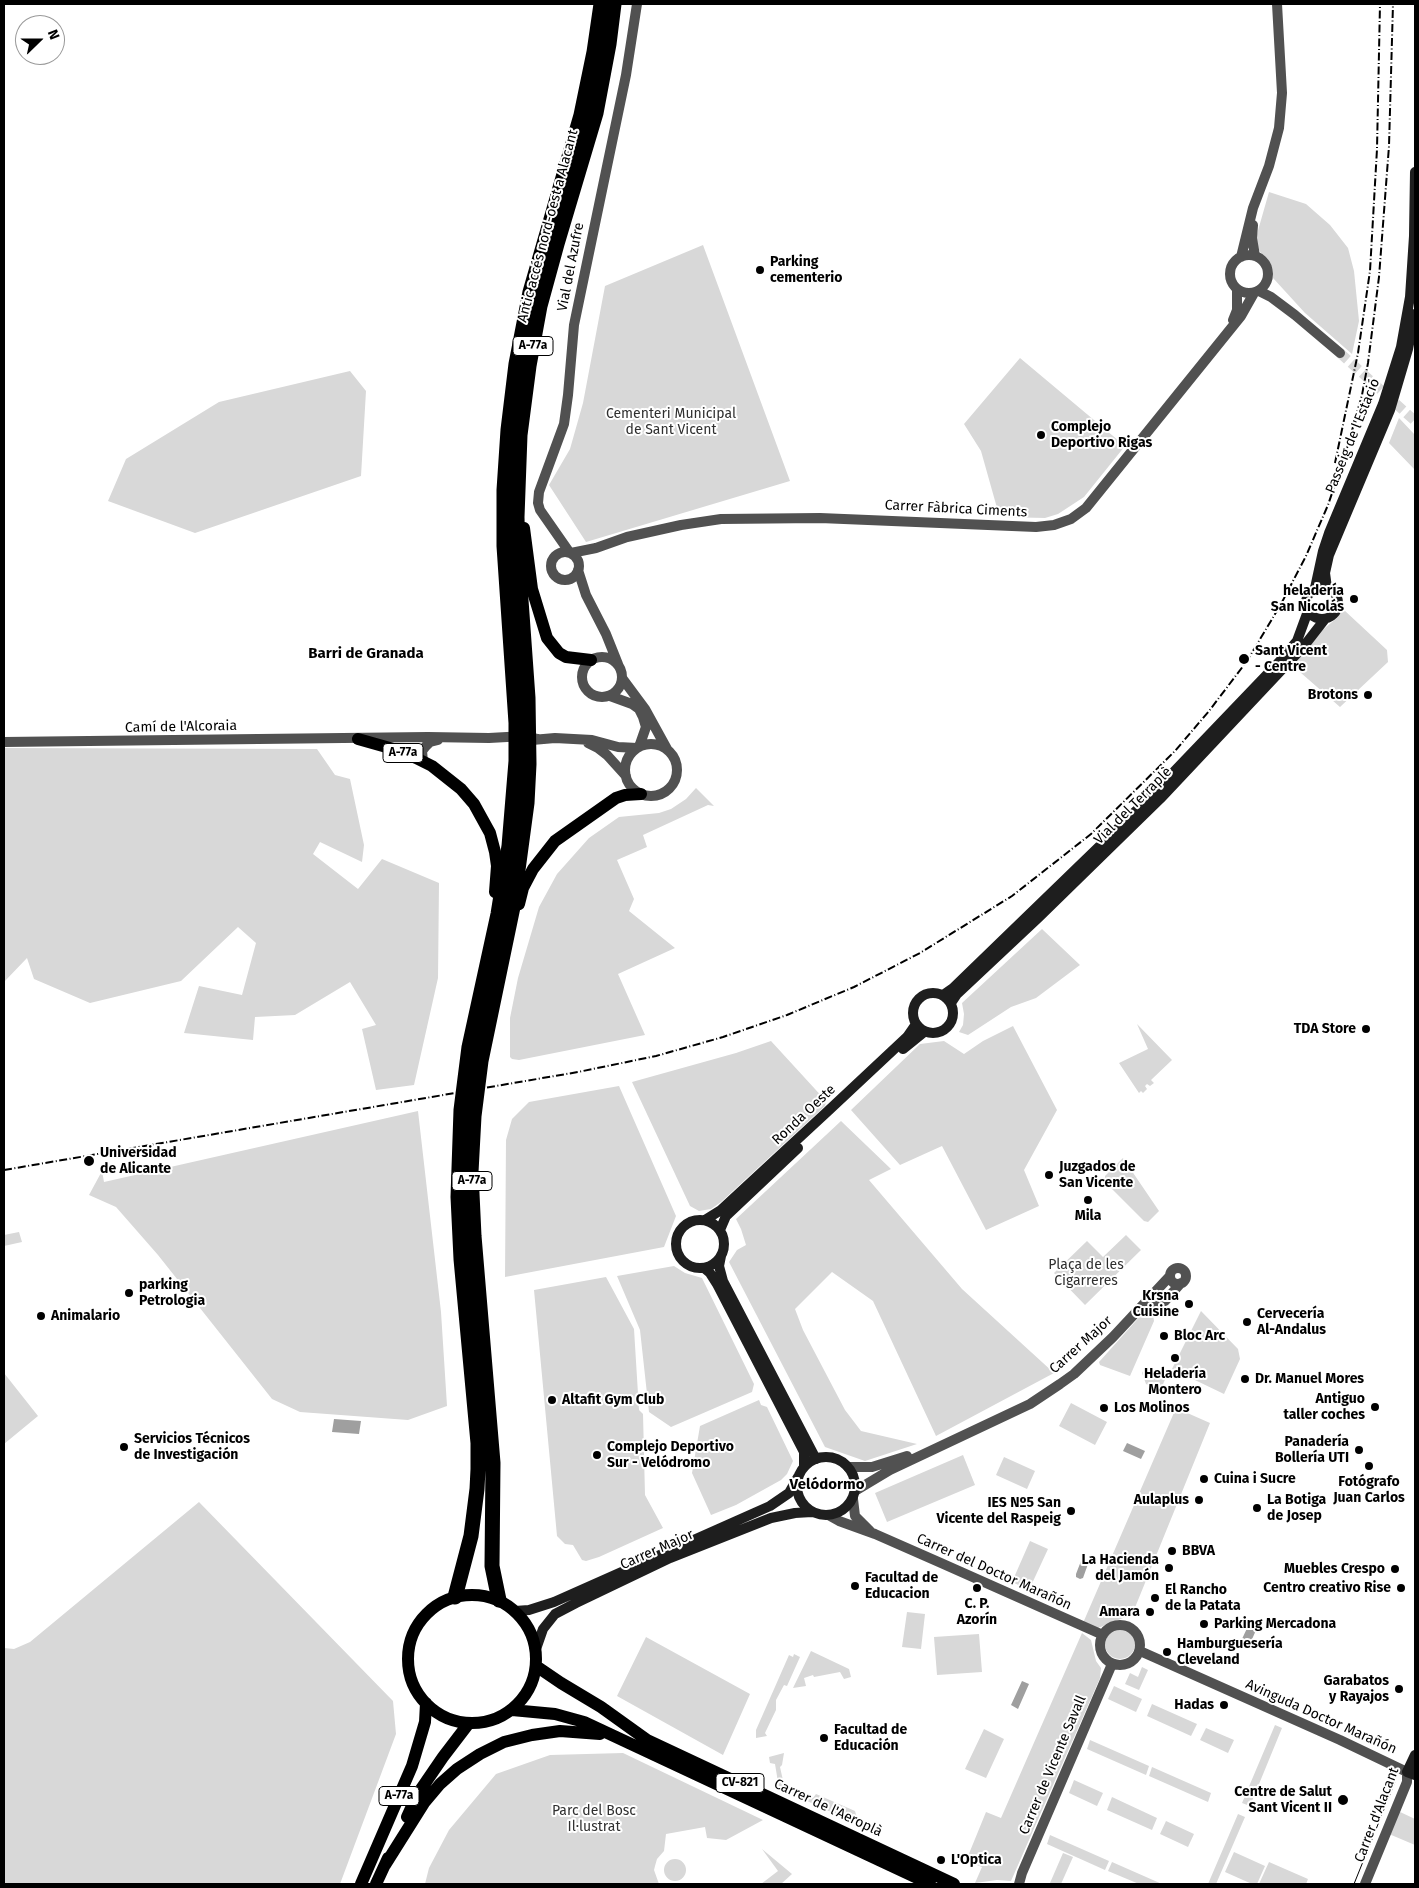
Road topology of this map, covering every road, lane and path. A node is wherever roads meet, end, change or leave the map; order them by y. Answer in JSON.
{"nodes":[{"id":1,"x":602,"y":4,"type":"edge"},
{"id":2,"x":614,"y":4,"type":"edge"},
{"id":3,"x":637,"y":4,"type":"edge"},
{"id":4,"x":1277,"y":4,"type":"edge"},
{"id":5,"x":580,"y":167,"type":"junction"},
{"id":6,"x":1415,"y":172,"type":"edge"},
{"id":7,"x":1253,"y":208,"type":"junction"},
{"id":8,"x":1255,"y":256,"type":"junction"},
{"id":9,"x":1241,"y":257,"type":"junction"},
{"id":10,"x":1268,"y":277,"type":"junction"},
{"id":11,"x":1237,"y":289,"type":"junction"},
{"id":12,"x":1256,"y":292,"type":"junction"},
{"id":13,"x":1415,"y":314,"type":"edge"},
{"id":14,"x":1295,"y":315,"type":"junction"},
{"id":15,"x":1228,"y":330,"type":"junction"},
{"id":16,"x":1340,"y":353,"type":"tunnel mouth"},
{"id":17,"x":1392,"y":389,"type":"junction"},
{"id":18,"x":1386,"y":407,"type":"junction"},
{"id":19,"x":554,"y":530,"type":"junction"},
{"id":20,"x":596,"y":548,"type":"junction"},
{"id":21,"x":570,"y":553,"type":"junction"},
{"id":22,"x":555,"y":557,"type":"junction"},
{"id":23,"x":579,"y":569,"type":"junction"},
{"id":24,"x":565,"y":580,"type":"junction"},
{"id":25,"x":1315,"y":588,"type":"junction"},
{"id":26,"x":1327,"y":588,"type":"junction"},
{"id":27,"x":586,"y":595,"type":"junction"},
{"id":28,"x":1308,"y":612,"type":"junction"},
{"id":29,"x":1325,"y":619,"type":"junction"},
{"id":30,"x":606,"y":634,"type":"junction"},
{"id":31,"x":592,"y":660,"type":"junction"},
{"id":32,"x":618,"y":665,"type":"junction"},
{"id":33,"x":622,"y":678,"type":"junction"},
{"id":34,"x":521,"y":696,"type":"junction"},
{"id":35,"x":610,"y":696,"type":"junction"},
{"id":36,"x":489,"y":738,"type":"junction"},
{"id":37,"x":358,"y":739,"type":"junction"},
{"id":38,"x":538,"y":739,"type":"junction"},
{"id":39,"x":578,"y":739,"type":"junction"},
{"id":40,"x":4,"y":742,"type":"edge"},
{"id":41,"x":428,"y":743,"type":"junction"},
{"id":42,"x":638,"y":748,"type":"junction"},
{"id":43,"x":668,"y":750,"type":"junction"},
{"id":44,"x":423,"y":762,"type":"junction"},
{"id":45,"x":523,"y":763,"type":"junction"},
{"id":46,"x":626,"y":776,"type":"junction"},
{"id":47,"x":641,"y":794,"type":"junction"},
{"id":48,"x":943,"y":995,"type":"junction"},
{"id":49,"x":951,"y":1003,"type":"junction"},
{"id":50,"x":916,"y":1024,"type":"junction"},
{"id":51,"x":924,"y":1032,"type":"junction"},
{"id":52,"x":480,"y":1069,"type":"junction"},
{"id":53,"x":459,"y":1150,"type":"junction"},
{"id":54,"x":705,"y":1220,"type":"junction"},
{"id":55,"x":720,"y":1230,"type":"junction"},
{"id":56,"x":721,"y":1256,"type":"junction"},
{"id":57,"x":704,"y":1268,"type":"junction"},
{"id":58,"x":1132,"y":1316,"type":"junction"},
{"id":59,"x":939,"y":1446,"type":"junction"},
{"id":60,"x":816,"y":1459,"type":"junction"},
{"id":61,"x":804,"y":1467,"type":"junction"},
{"id":62,"x":848,"y":1467,"type":"junction"},
{"id":63,"x":798,"y":1477,"type":"junction"},
{"id":64,"x":854,"y":1495,"type":"junction"},
{"id":65,"x":812,"y":1512,"type":"junction"},
{"id":66,"x":830,"y":1516,"type":"junction"},
{"id":67,"x":875,"y":1534,"type":"junction"},
{"id":68,"x":455,"y":1596,"type":"junction"},
{"id":69,"x":499,"y":1600,"type":"junction"},
{"id":70,"x":515,"y":1611,"type":"junction"},
{"id":71,"x":1102,"y":1635,"type":"junction"},
{"id":72,"x":536,"y":1649,"type":"junction"},
{"id":73,"x":1140,"y":1651,"type":"junction"},
{"id":74,"x":1112,"y":1664,"type":"junction"},
{"id":75,"x":536,"y":1666,"type":"junction"},
{"id":76,"x":426,"y":1704,"type":"junction"},
{"id":77,"x":512,"y":1710,"type":"junction"},
{"id":78,"x":469,"y":1723,"type":"junction"},
{"id":79,"x":636,"y":1747,"type":"junction"},
{"id":80,"x":1415,"y":1755,"type":"edge"},
{"id":81,"x":1411,"y":1773,"type":"edge"},
{"id":82,"x":385,"y":1865,"type":"junction"},
{"id":83,"x":1017,"y":1882,"type":"edge"},
{"id":84,"x":361,"y":1884,"type":"edge"},
{"id":85,"x":376,"y":1884,"type":"edge"},
{"id":86,"x":930,"y":1884,"type":"edge"},
{"id":87,"x":954,"y":1884,"type":"edge"},
{"id":88,"x":1365,"y":1884,"type":"edge"}],
"edges":[{"from":1,"to":34,"type":"highway","name":"Antic accés nord-oest a Alacant","number":"A-77a"},
{"from":2,"to":5,"type":"highway","name":"Antic accés nord-oest a Alacant","number":"A-77a"},
{"from":3,"to":19,"type":"street","name":"Vial del Azufre"},
{"from":4,"to":7,"type":"street"},
{"from":5,"to":31,"type":"main road","number":"A-77a"},
{"from":5,"to":34,"type":"highway","name":"Antic accés nord-oest a Alacant","number":"A-77a"},
{"from":6,"to":17,"type":"main road","name":"Passeig de l'Estació"},
{"from":7,"to":8,"type":"street"},
{"from":7,"to":9,"type":"street"},
{"from":8,"to":9,"type":"street"},
{"from":8,"to":10,"type":"street"},
{"from":9,"to":11,"type":"street"},
{"from":10,"to":12,"type":"street"},
{"from":10,"to":14,"type":"street"},
{"from":11,"to":12,"type":"street"},
{"from":11,"to":15,"type":"street","name":"Carrer Fàbrica Ciments"},
{"from":12,"to":14,"type":"street"},
{"from":12,"to":15,"type":"street","name":"Carrer Fàbrica Ciments"},
{"from":13,"to":17,"type":"main road","name":"Passeig de l'Estació"},
{"from":14,"to":16,"type":"street"},
{"from":15,"to":20,"type":"street","name":"Carrer Fàbrica Ciments"},
{"from":17,"to":18,"type":"main road","name":"Passeig de l'Estació"},
{"from":18,"to":25,"type":"main road","name":"Passeig de l'Estació"},
{"from":18,"to":26,"type":"main road","name":"Passeig de l'Estació"},
{"from":19,"to":21,"type":"street","name":"Vial del Azufre"},
{"from":19,"to":22,"type":"street"},
{"from":20,"to":21,"type":"street","name":"Carrer Fàbrica Ciments"},
{"from":20,"to":23,"type":"street","name":"Carrer Fàbrica Ciments"},
{"from":21,"to":22,"type":"street"},
{"from":21,"to":23,"type":"street"},
{"from":22,"to":24,"type":"street"},
{"from":23,"to":24,"type":"street"},
{"from":23,"to":27,"type":"street"},
{"from":24,"to":27,"type":"street"},
{"from":25,"to":26,"type":"main road"},
{"from":25,"to":28,"type":"main road"},
{"from":26,"to":29,"type":"main road"},
{"from":27,"to":30,"type":"street"},
{"from":28,"to":29,"type":"main road"},
{"from":28,"to":48,"type":"main road","name":"Vial del Terraplè"},
{"from":29,"to":49,"type":"main road","name":"Vial del Terraplè"},
{"from":30,"to":31,"type":"street"},
{"from":30,"to":32,"type":"street"},
{"from":31,"to":32,"type":"street"},
{"from":31,"to":35,"type":"street"},
{"from":32,"to":33,"type":"street"},
{"from":33,"to":35,"type":"street"},
{"from":33,"to":43,"type":"street"},
{"from":34,"to":45,"type":"highway","number":"A-77a"},
{"from":35,"to":42,"type":"street"},
{"from":36,"to":37,"type":"street","name":"Camí de l'Alcoraia"},
{"from":36,"to":38,"type":"street","name":"Camí de l'Alcoraia"},
{"from":36,"to":41,"type":"street","name":"Camí de l'Alcoraia"},
{"from":37,"to":40,"type":"street","name":"Camí de l'Alcoraia"},
{"from":37,"to":41,"type":"street","name":"Camí de l'Alcoraia"},
{"from":37,"to":44,"type":"main road","number":"A-77a"},
{"from":38,"to":39,"type":"street"},
{"from":38,"to":41,"type":"street","name":"Camí de l'Alcoraia"},
{"from":39,"to":42,"type":"street"},
{"from":39,"to":46,"type":"street"},
{"from":41,"to":44,"type":"street"},
{"from":42,"to":43,"type":"street"},
{"from":42,"to":46,"type":"street"},
{"from":43,"to":47,"type":"street"},
{"from":44,"to":53,"type":"main road","number":"A-77a"},
{"from":45,"to":52,"type":"highway","number":"A-77a"},
{"from":45,"to":53,"type":"highway","number":"A-77a"},
{"from":46,"to":47,"type":"street"},
{"from":47,"to":52,"type":"main road","number":"A-77a"},
{"from":48,"to":49,"type":"main road"},
{"from":48,"to":50,"type":"main road"},
{"from":49,"to":51,"type":"main road"},
{"from":50,"to":51,"type":"main road"},
{"from":50,"to":54,"type":"main road","name":"Ronda Oeste"},
{"from":51,"to":55,"type":"main road","name":"Ronda Oeste"},
{"from":52,"to":69,"type":"highway","number":"A-77a"},
{"from":53,"to":68,"type":"highway","number":"A-77a"},
{"from":54,"to":55,"type":"main road"},
{"from":54,"to":57,"type":"main road","name":"Ronda Oeste"},
{"from":55,"to":56,"type":"main road"},
{"from":56,"to":57,"type":"main road"},
{"from":56,"to":60,"type":"main road"},
{"from":57,"to":61,"type":"main road"},
{"from":58,"to":58,"type":"street","name":"Carrer Major"},
{"from":58,"to":59,"type":"street","name":"Carrer Major"},
{"from":59,"to":62,"type":"street","name":"Carrer Major"},
{"from":59,"to":64,"type":"street","name":"Carrer Major"},
{"from":60,"to":61,"type":"main road"},
{"from":60,"to":62,"type":"main road"},
{"from":61,"to":63,"type":"main road"},
{"from":62,"to":64,"type":"main road"},
{"from":63,"to":65,"type":"main road"},
{"from":63,"to":70,"type":"main road","name":"Carrer Major"},
{"from":64,"to":66,"type":"main road"},
{"from":64,"to":67,"type":"street"},
{"from":65,"to":66,"type":"main road"},
{"from":65,"to":72,"type":"main road","name":"Carrer Major"},
{"from":66,"to":67,"type":"street"},
{"from":67,"to":71,"type":"street","name":"Carrer del Doctor Marañón"},
{"from":68,"to":69,"type":"main road"},
{"from":68,"to":76,"type":"main road"},
{"from":69,"to":70,"type":"main road"},
{"from":70,"to":72,"type":"main road"},
{"from":71,"to":73,"type":"street"},
{"from":71,"to":74,"type":"street"},
{"from":72,"to":75,"type":"main road"},
{"from":73,"to":74,"type":"street"},
{"from":73,"to":81,"type":"street","name":"Avinguda Doctor Marañón"},
{"from":74,"to":83,"type":"street","name":"Carrer de Vicente Savall"},
{"from":75,"to":77,"type":"main road"},
{"from":75,"to":87,"type":"main road","name":"Carrer de l'Aeroplà","number":"CV-821"},
{"from":76,"to":78,"type":"main road"},
{"from":76,"to":84,"type":"main road","number":"A-77a"},
{"from":77,"to":78,"type":"main road"},
{"from":77,"to":79,"type":"main road","name":"Carrer de l'Aeroplà","number":"CV-821"},
{"from":78,"to":82,"type":"main road","number":"A-77a"},
{"from":79,"to":82,"type":"main road"},
{"from":79,"to":86,"type":"main road","name":"Carrer de l'Aeroplà","number":"CV-821"},
{"from":80,"to":81,"type":"main road","name":"Carrer d'Alacant"},
{"from":81,"to":88,"type":"street","name":"Carrer d'Alacant"},
{"from":82,"to":85,"type":"main road","number":"A-77a"}]}
